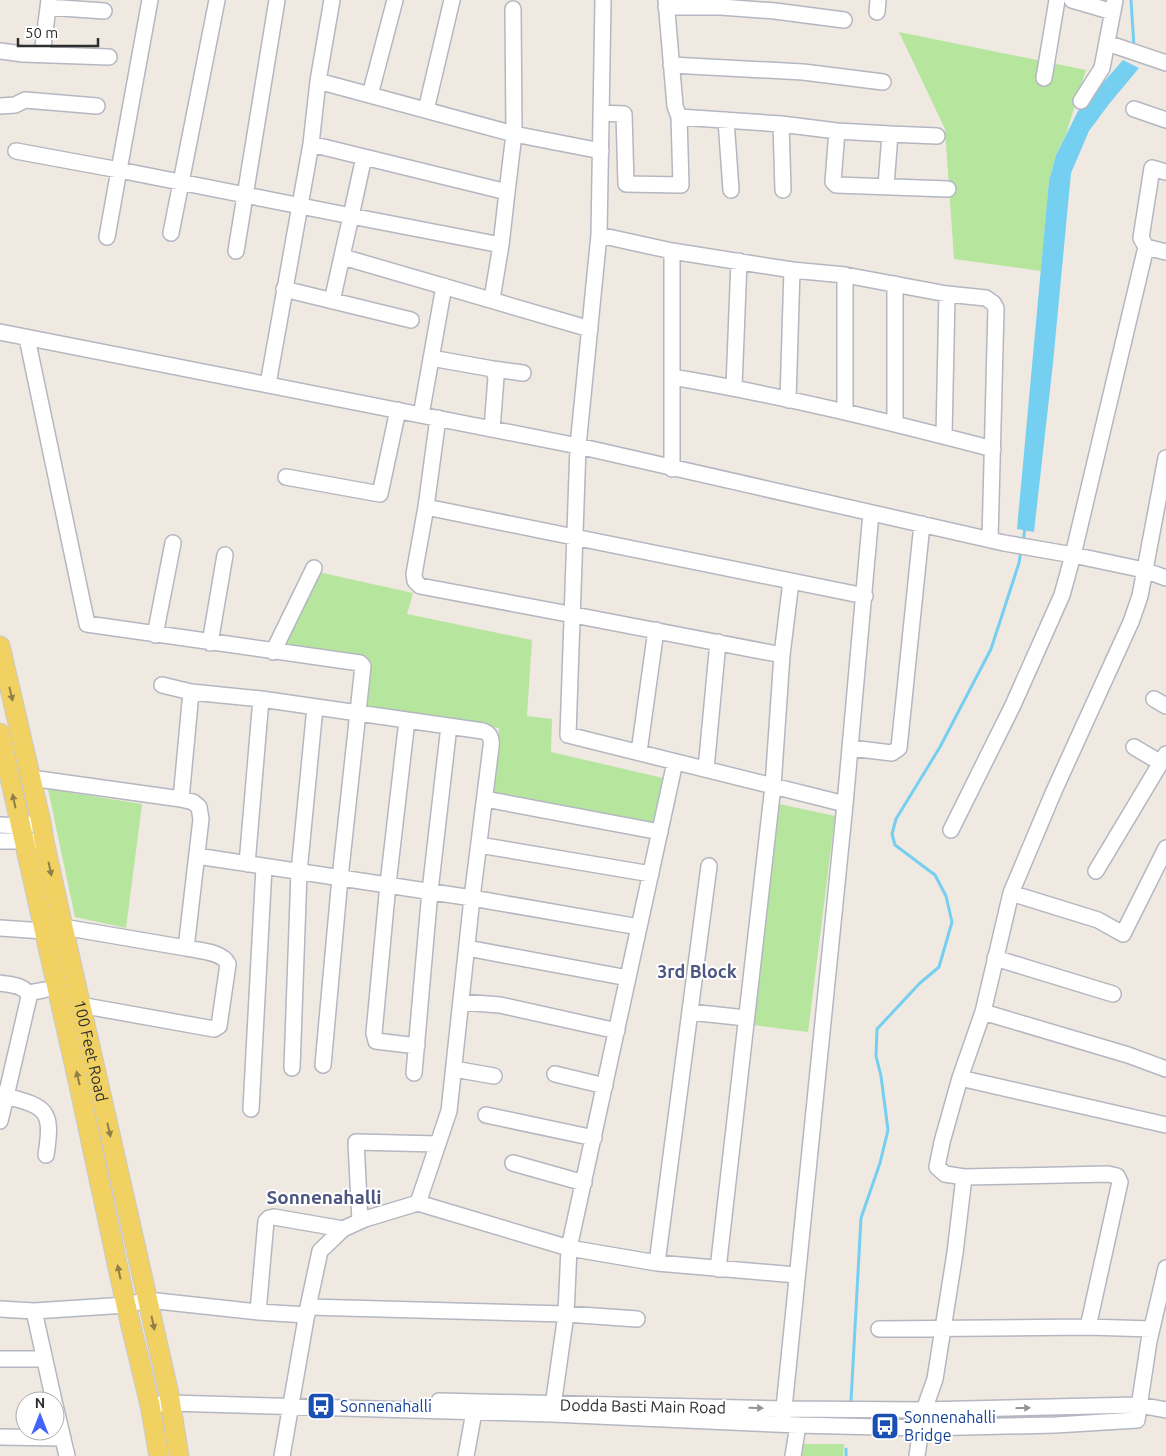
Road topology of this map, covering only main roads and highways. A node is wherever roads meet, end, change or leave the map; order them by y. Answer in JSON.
{"nodes":[{"id":1,"x":0,"y":646,"type":"edge"},
{"id":2,"x":0,"y":733,"type":"edge"},
{"id":3,"x":53,"y":929,"type":"junction"},
{"id":4,"x":159,"y":1456,"type":"edge"},
{"id":5,"x":178,"y":1456,"type":"edge"}],
"edges":[{"from":1,"to":3,"type":"main road","name":"100 Feet Road","one_way":true},
{"from":3,"to":2,"type":"main road","name":"100 Feet Road","one_way":true},
{"from":4,"to":3,"type":"main road","name":"100 Feet Road","one_way":true},
{"from":3,"to":5,"type":"main road","name":"100 Feet Road","one_way":true}]}
